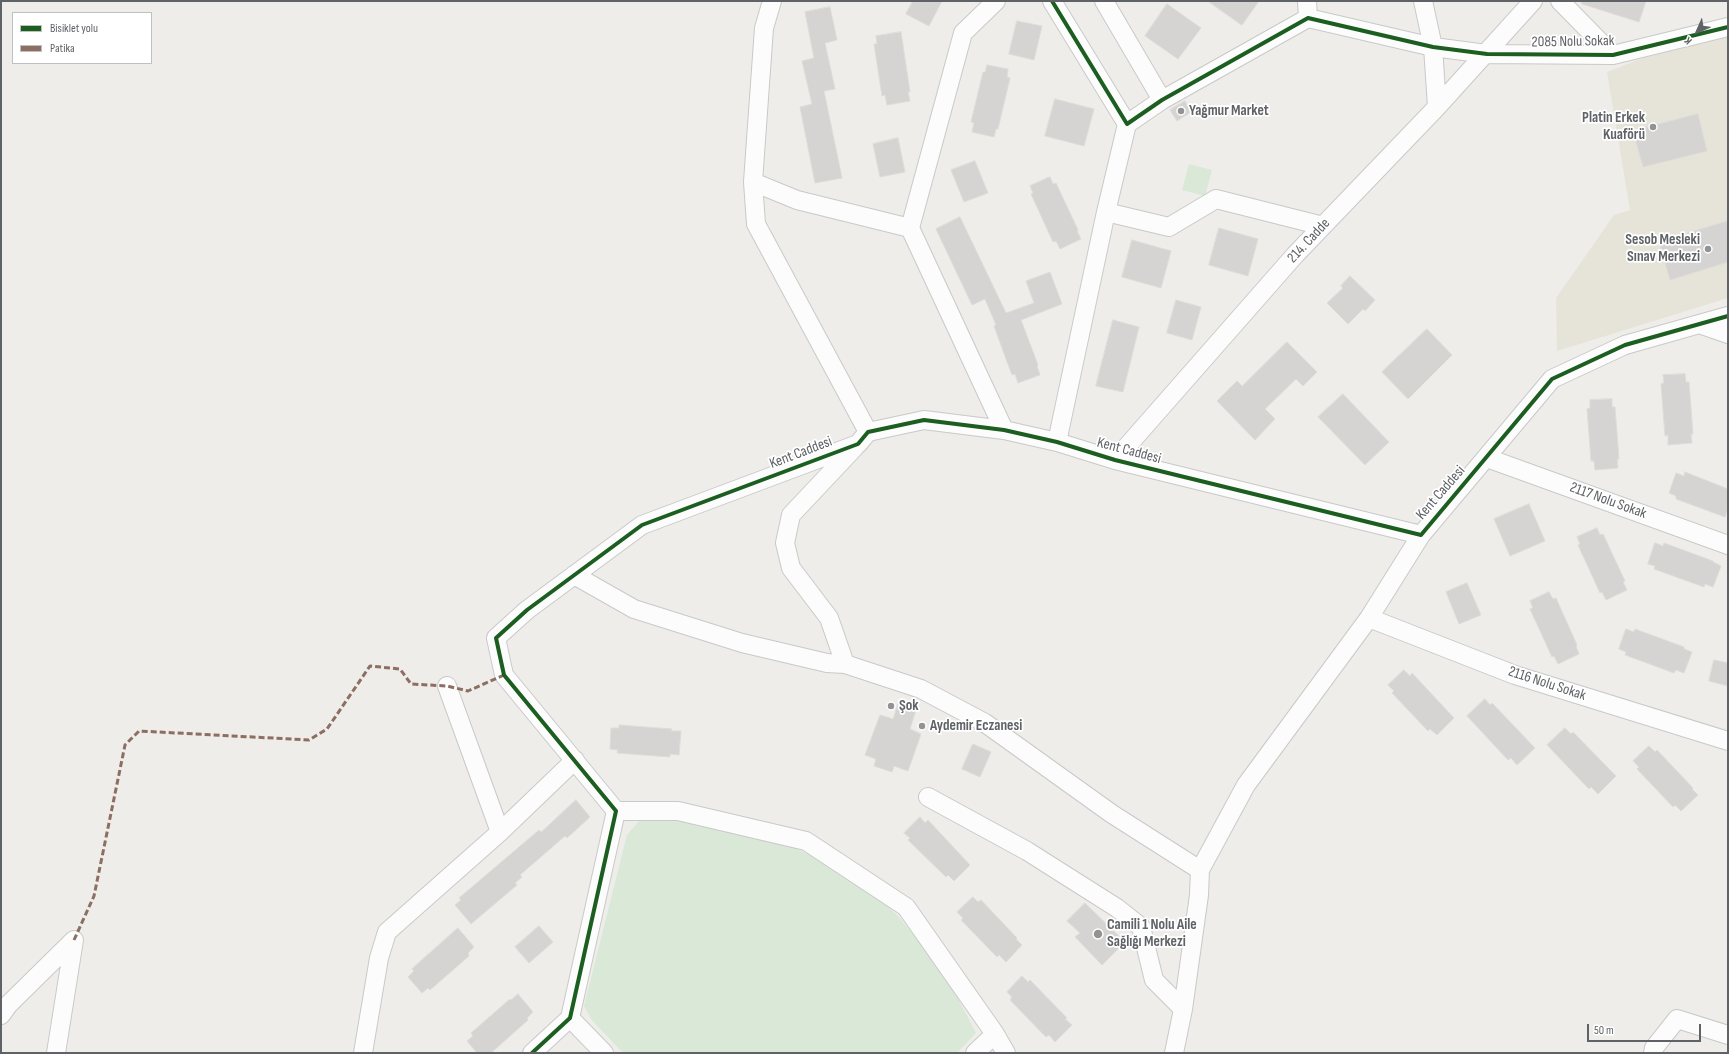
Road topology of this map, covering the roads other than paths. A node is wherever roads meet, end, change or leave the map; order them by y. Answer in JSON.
{"nodes":[{"id":1,"x":772,"y":1,"type":"edge"},
{"id":2,"x":996,"y":1,"type":"edge"},
{"id":3,"x":1052,"y":1,"type":"edge"},
{"id":4,"x":1104,"y":1,"type":"edge"},
{"id":5,"x":1423,"y":1,"type":"edge"},
{"id":6,"x":1533,"y":1,"type":"edge"},
{"id":7,"x":1560,"y":1,"type":"edge"},
{"id":8,"x":1308,"y":10,"type":"edge"},
{"id":9,"x":1728,"y":27,"type":"edge"},
{"id":10,"x":1433,"y":47,"type":"junction"},
{"id":11,"x":1487,"y":54,"type":"junction"},
{"id":12,"x":1613,"y":55,"type":"junction"},
{"id":13,"x":1162,"y":100,"type":"junction"},
{"id":14,"x":1437,"y":107,"type":"junction"},
{"id":15,"x":1128,"y":124,"type":"junction"},
{"id":16,"x":753,"y":182,"type":"junction"},
{"id":17,"x":1106,"y":212,"type":"junction"},
{"id":18,"x":1322,"y":226,"type":"junction"},
{"id":19,"x":910,"y":228,"type":"junction"},
{"id":20,"x":1728,"y":316,"type":"edge"},
{"id":21,"x":1702,"y":325,"type":"junction"},
{"id":22,"x":1728,"y":334,"type":"edge"},
{"id":23,"x":1004,"y":430,"type":"junction"},
{"id":24,"x":863,"y":438,"type":"junction"},
{"id":25,"x":1057,"y":442,"type":"junction"},
{"id":26,"x":1487,"y":458,"type":"junction"},
{"id":27,"x":1115,"y":460,"type":"junction"},
{"id":28,"x":1421,"y":535,"type":"junction"},
{"id":29,"x":1728,"y":545,"type":"edge"},
{"id":30,"x":574,"y":576,"type":"junction"},
{"id":31,"x":1369,"y":618,"type":"junction"},
{"id":32,"x":845,"y":664,"type":"junction"},
{"id":33,"x":447,"y":686,"type":"dead end"},
{"id":34,"x":1728,"y":741,"type":"edge"},
{"id":35,"x":575,"y":760,"type":"junction"},
{"id":36,"x":928,"y":797,"type":"dead end"},
{"id":37,"x":616,"y":811,"type":"junction"},
{"id":38,"x":500,"y":832,"type":"junction"},
{"id":39,"x":1200,"y":870,"type":"junction"},
{"id":40,"x":1183,"y":1009,"type":"junction"},
{"id":41,"x":1,"y":1015,"type":"edge"},
{"id":42,"x":570,"y":1018,"type":"junction"},
{"id":43,"x":995,"y":1034,"type":"junction"},
{"id":44,"x":1728,"y":1035,"type":"edge"},
{"id":45,"x":56,"y":1053,"type":"edge"},
{"id":46,"x":363,"y":1053,"type":"edge"},
{"id":47,"x":532,"y":1053,"type":"edge"},
{"id":48,"x":604,"y":1053,"type":"edge"},
{"id":49,"x":975,"y":1053,"type":"edge"},
{"id":50,"x":1006,"y":1053,"type":"edge"},
{"id":51,"x":1174,"y":1053,"type":"edge"},
{"id":52,"x":1653,"y":1053,"type":"edge"}],
"edges":[{"from":1,"to":16,"type":"street"},
{"from":2,"to":19,"type":"street"},
{"from":3,"to":15,"type":"street"},
{"from":4,"to":13,"type":"street"},
{"from":5,"to":10,"type":"street"},
{"from":6,"to":11,"type":"street","name":"214. Cadde"},
{"from":7,"to":12,"type":"street"},
{"from":8,"to":10,"type":"street","name":"2085 Nolu Sokak"},
{"from":8,"to":13,"type":"street"},
{"from":9,"to":12,"type":"street","name":"2085 Nolu Sokak"},
{"from":10,"to":11,"type":"street","name":"2085 Nolu Sokak"},
{"from":10,"to":14,"type":"street"},
{"from":11,"to":12,"type":"street","name":"2085 Nolu Sokak"},
{"from":11,"to":14,"type":"street","name":"214. Cadde"},
{"from":13,"to":15,"type":"street"},
{"from":14,"to":18,"type":"street","name":"214. Cadde"},
{"from":15,"to":17,"type":"street"},
{"from":16,"to":19,"type":"street"},
{"from":16,"to":24,"type":"street"},
{"from":17,"to":18,"type":"street"},
{"from":17,"to":25,"type":"street"},
{"from":18,"to":27,"type":"street","name":"214. Cadde"},
{"from":19,"to":23,"type":"street"},
{"from":20,"to":21,"type":"street","name":"Kent Caddesi"},
{"from":21,"to":22,"type":"street"},
{"from":21,"to":26,"type":"street","name":"Kent Caddesi"},
{"from":23,"to":24,"type":"street","name":"Kent Caddesi"},
{"from":23,"to":25,"type":"street","name":"Kent Caddesi"},
{"from":24,"to":30,"type":"street","name":"Kent Caddesi"},
{"from":24,"to":32,"type":"street"},
{"from":25,"to":27,"type":"street","name":"Kent Caddesi"},
{"from":26,"to":28,"type":"street","name":"Kent Caddesi"},
{"from":26,"to":29,"type":"street","name":"2117 Nolu Sokak"},
{"from":27,"to":28,"type":"street","name":"Kent Caddesi"},
{"from":28,"to":31,"type":"street"},
{"from":30,"to":32,"type":"street"},
{"from":30,"to":35,"type":"street","name":"Kent Caddesi"},
{"from":31,"to":34,"type":"street","name":"2116 Nolu Sokak"},
{"from":31,"to":39,"type":"street"},
{"from":32,"to":39,"type":"street"},
{"from":33,"to":38,"type":"street"},
{"from":35,"to":37,"type":"street"},
{"from":35,"to":38,"type":"street"},
{"from":36,"to":40,"type":"street"},
{"from":37,"to":42,"type":"street"},
{"from":37,"to":43,"type":"street"},
{"from":38,"to":46,"type":"street"},
{"from":39,"to":40,"type":"street"},
{"from":40,"to":51,"type":"street"},
{"from":41,"to":45,"type":"street"},
{"from":42,"to":47,"type":"street"},
{"from":42,"to":48,"type":"street"},
{"from":43,"to":49,"type":"street"},
{"from":43,"to":50,"type":"street"},
{"from":44,"to":52,"type":"street"}]}
